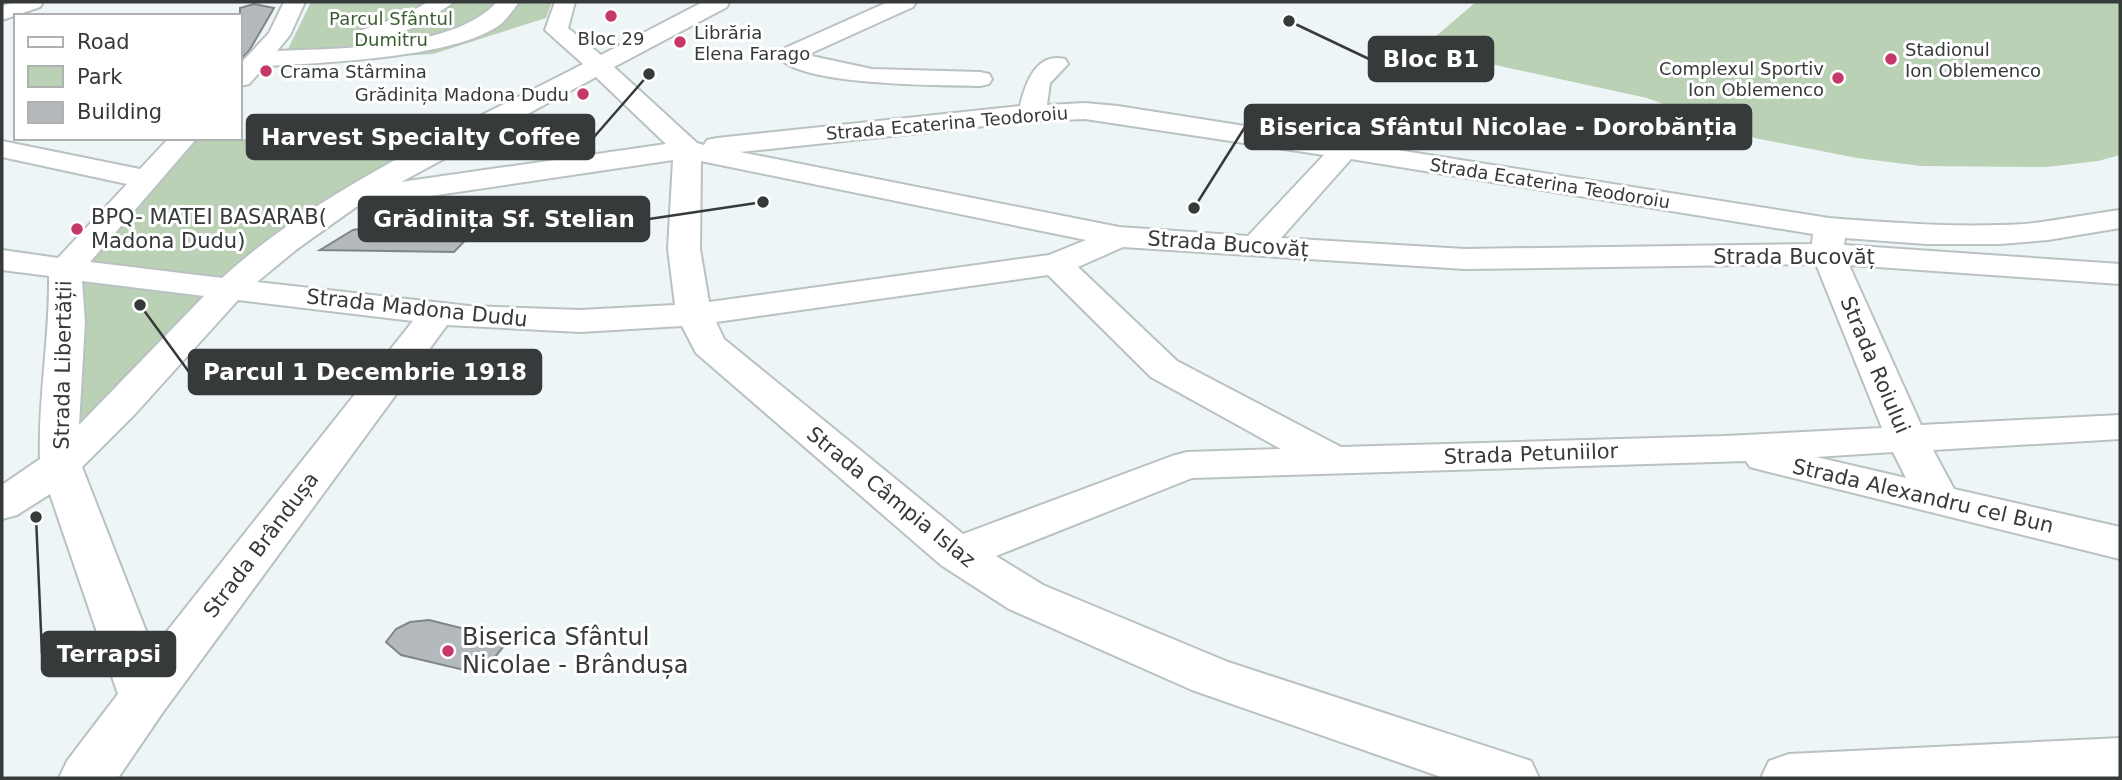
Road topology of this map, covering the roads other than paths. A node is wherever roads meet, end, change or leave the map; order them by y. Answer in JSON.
{"nodes":[{"id":1,"x":32,"y":2,"type":"edge"},
{"id":2,"x":294,"y":2,"type":"edge"},
{"id":3,"x":443,"y":2,"type":"edge"},
{"id":4,"x":508,"y":2,"type":"edge"},
{"id":5,"x":565,"y":2,"type":"edge"},
{"id":6,"x":719,"y":2,"type":"edge"},
{"id":7,"x":905,"y":2,"type":"edge"},
{"id":8,"x":2,"y":14,"type":"edge"},
{"id":9,"x":264,"y":55,"type":"junction"},
{"id":10,"x":1056,"y":64,"type":"dead end"},
{"id":11,"x":598,"y":65,"type":"junction"},
{"id":12,"x":242,"y":77,"type":"edge"},
{"id":13,"x":980,"y":79,"type":"dead end"},
{"id":14,"x":862,"y":102,"type":"junction"},
{"id":15,"x":1032,"y":113,"type":"junction"},
{"id":16,"x":182,"y":140,"type":"edge"},
{"id":17,"x":2,"y":149,"type":"edge"},
{"id":18,"x":688,"y":150,"type":"junction"},
{"id":19,"x":1344,"y":150,"type":"junction"},
{"id":20,"x":146,"y":179,"type":"junction"},
{"id":21,"x":347,"y":199,"type":"junction"},
{"id":22,"x":2120,"y":219,"type":"edge"},
{"id":23,"x":1985,"y":235,"type":"junction"},
{"id":24,"x":1119,"y":237,"type":"junction"},
{"id":25,"x":1829,"y":240,"type":"junction"},
{"id":26,"x":1256,"y":246,"type":"junction"},
{"id":27,"x":2,"y":260,"type":"edge"},
{"id":28,"x":1056,"y":264,"type":"junction"},
{"id":29,"x":2020,"y":268,"type":"junction"},
{"id":30,"x":65,"y":270,"type":"junction"},
{"id":31,"x":2120,"y":274,"type":"edge"},
{"id":32,"x":231,"y":288,"type":"junction"},
{"id":33,"x":437,"y":314,"type":"junction"},
{"id":34,"x":694,"y":315,"type":"junction"},
{"id":35,"x":2120,"y":427,"type":"edge"},
{"id":36,"x":1906,"y":437,"type":"junction"},
{"id":37,"x":1725,"y":449,"type":"junction"},
{"id":38,"x":1331,"y":459,"type":"junction"},
{"id":39,"x":61,"y":466,"type":"junction"},
{"id":40,"x":1938,"y":499,"type":"junction"},
{"id":41,"x":2,"y":505,"type":"edge"},
{"id":42,"x":2120,"y":543,"type":"edge"},
{"id":43,"x":957,"y":554,"type":"junction"},
{"id":44,"x":145,"y":697,"type":"junction"},
{"id":45,"x":2120,"y":761,"type":"edge"},
{"id":46,"x":87,"y":778,"type":"edge"},
{"id":47,"x":1511,"y":778,"type":"edge"},
{"id":48,"x":1789,"y":778,"type":"edge"}],
"edges":[{"from":1,"to":8,"type":"street"},
{"from":2,"to":9,"type":"street"},
{"from":3,"to":9,"type":"street"},
{"from":4,"to":9,"type":"street"},
{"from":5,"to":11,"type":"street"},
{"from":6,"to":11,"type":"street"},
{"from":7,"to":14,"type":"street"},
{"from":9,"to":12,"type":"street"},
{"from":10,"to":15,"type":"street"},
{"from":11,"to":18,"type":"street"},
{"from":11,"to":21,"type":"street"},
{"from":13,"to":14,"type":"street"},
{"from":14,"to":15,"type":"street","name":"Strada Ecaterina Teodoroiu"},
{"from":14,"to":18,"type":"street","name":"Strada Ecaterina Teodoroiu"},
{"from":15,"to":19,"type":"street","name":"Strada Ecaterina Teodoroiu"},
{"from":16,"to":20,"type":"street"},
{"from":17,"to":20,"type":"street"},
{"from":18,"to":21,"type":"street","name":"Strada Bucovăț"},
{"from":18,"to":24,"type":"street","name":"Strada Bucovăț"},
{"from":18,"to":34,"type":"street","name":"Strada Câmpia Islaz"},
{"from":19,"to":25,"type":"street","name":"Strada Ecaterina Teodoroiu"},
{"from":19,"to":26,"type":"street"},
{"from":20,"to":30,"type":"street"},
{"from":21,"to":32,"type":"street"},
{"from":22,"to":23,"type":"street","name":"Strada Ecaterina Teodoroiu"},
{"from":23,"to":25,"type":"street","name":"Strada Ecaterina Teodoroiu"},
{"from":23,"to":29,"type":"street"},
{"from":24,"to":26,"type":"street","name":"Strada Bucovăț"},
{"from":24,"to":28,"type":"street","name":"Strada Madona Dudu"},
{"from":25,"to":26,"type":"street","name":"Strada Bucovăț"},
{"from":25,"to":29,"type":"street","name":"Strada Bucovăț"},
{"from":25,"to":36,"type":"street","name":"Strada Roiului"},
{"from":27,"to":30,"type":"street","name":"Strada Madona Dudu"},
{"from":28,"to":34,"type":"street","name":"Strada Madona Dudu"},
{"from":28,"to":38,"type":"street"},
{"from":29,"to":31,"type":"street","name":"Strada Bucovăț"},
{"from":30,"to":32,"type":"street","name":"Strada Madona Dudu"},
{"from":30,"to":39,"type":"street","name":"Strada Libertății"},
{"from":32,"to":33,"type":"street","name":"Strada Madona Dudu"},
{"from":32,"to":39,"type":"street"},
{"from":33,"to":34,"type":"street","name":"Strada Madona Dudu"},
{"from":33,"to":44,"type":"street","name":"Strada Brândușa"},
{"from":34,"to":43,"type":"street","name":"Strada Câmpia Islaz"},
{"from":35,"to":36,"type":"street","name":"Strada Petuniilor"},
{"from":36,"to":37,"type":"street","name":"Strada Petuniilor"},
{"from":36,"to":40,"type":"street","name":"Strada Roiului"},
{"from":37,"to":38,"type":"street","name":"Strada Petuniilor"},
{"from":37,"to":40,"type":"street","name":"Strada Alexandru cel Bun"},
{"from":38,"to":43,"type":"street","name":"Strada Petuniilor"},
{"from":39,"to":41,"type":"street"},
{"from":39,"to":44,"type":"street","name":"Strada Libertății"},
{"from":40,"to":42,"type":"street","name":"Strada Alexandru cel Bun"},
{"from":43,"to":47,"type":"street","name":"Strada Câmpia Islaz"},
{"from":44,"to":46,"type":"street","name":"Strada Brândușa"},
{"from":45,"to":48,"type":"street"}]}
